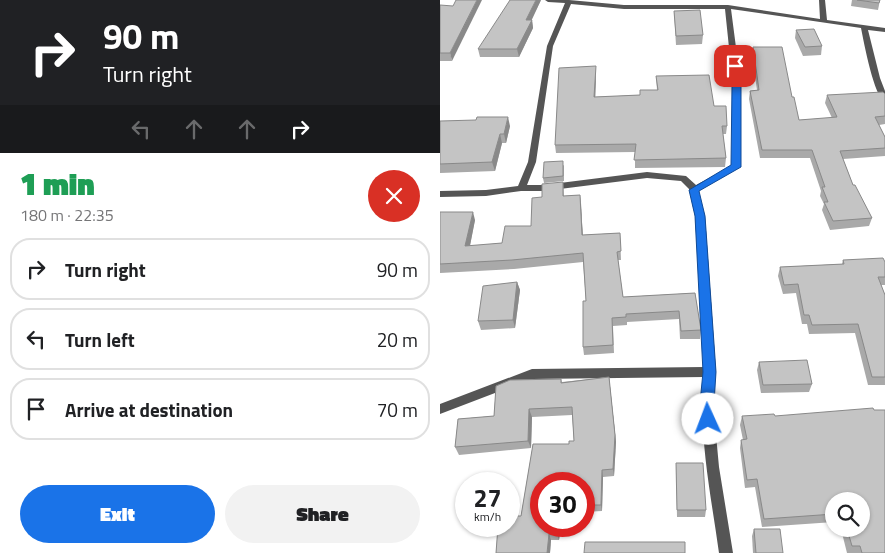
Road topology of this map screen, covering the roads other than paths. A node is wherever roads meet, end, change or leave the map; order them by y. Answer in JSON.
{"nodes":[{"id":1,"x":548,"y":0,"type":"edge"},
{"id":2,"x":663,"y":0,"type":"edge"},
{"id":3,"x":822,"y":0,"type":"edge"},
{"id":4,"x":568,"y":3,"type":"junction"},
{"id":5,"x":664,"y":8,"type":"junction"},
{"id":6,"x":728,"y":8,"type":"junction"},
{"id":7,"x":824,"y":21,"type":"junction"},
{"id":8,"x":864,"y":27,"type":"junction"},
{"id":9,"x":885,"y":30,"type":"edge"},
{"id":10,"x":885,"y":100,"type":"edge"},
{"id":11,"x":521,"y":188,"type":"junction"},
{"id":12,"x":694,"y":190,"type":"junction"},
{"id":13,"x":440,"y":194,"type":"edge"},
{"id":14,"x":710,"y":372,"type":"junction"},
{"id":15,"x":440,"y":409,"type":"edge"},
{"id":16,"x":726,"y":553,"type":"edge"}],
"edges":[{"from":1,"to":4,"type":"street"},
{"from":2,"to":5,"type":"street"},
{"from":3,"to":7,"type":"street"},
{"from":4,"to":5,"type":"street"},
{"from":4,"to":11,"type":"street"},
{"from":5,"to":6,"type":"street"},
{"from":6,"to":7,"type":"street"},
{"from":6,"to":12,"type":"street"},
{"from":7,"to":8,"type":"street"},
{"from":8,"to":9,"type":"street"},
{"from":8,"to":10,"type":"street"},
{"from":11,"to":12,"type":"street"},
{"from":11,"to":13,"type":"street"},
{"from":12,"to":14,"type":"street"},
{"from":14,"to":15,"type":"street"},
{"from":14,"to":16,"type":"street"}]}
